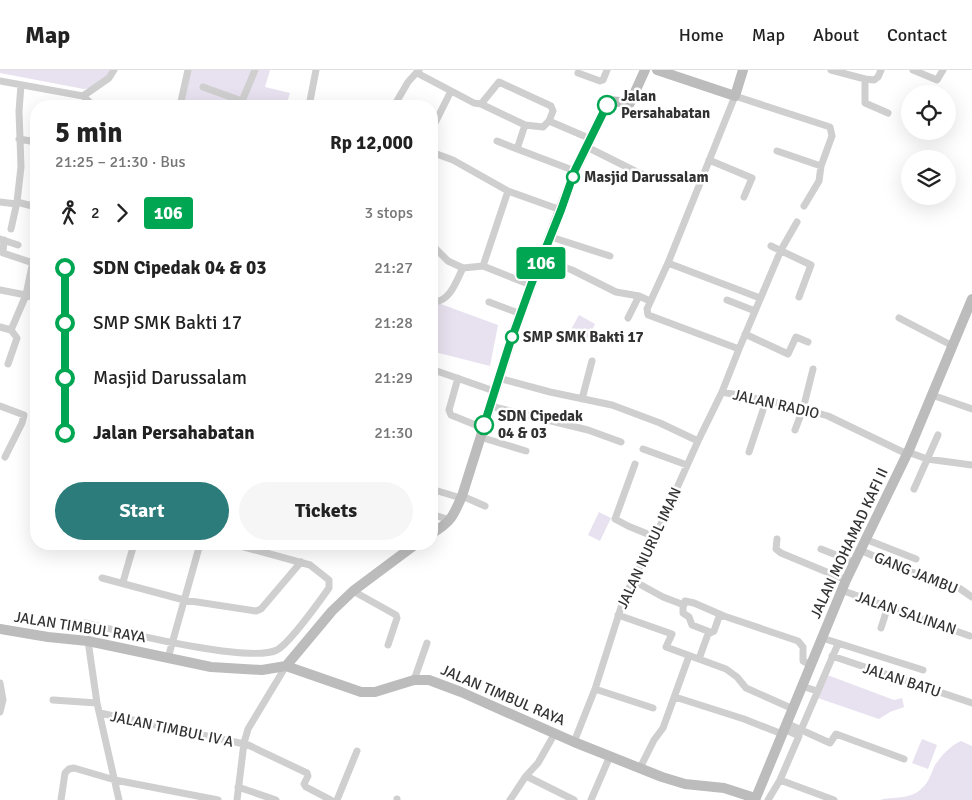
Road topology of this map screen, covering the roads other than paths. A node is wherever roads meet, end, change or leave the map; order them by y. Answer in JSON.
{"nodes":[{"id":1,"x":114,"y":70,"type":"edge"},
{"id":2,"x":254,"y":70,"type":"edge"},
{"id":3,"x":316,"y":70,"type":"edge"},
{"id":4,"x":607,"y":70,"type":"edge"},
{"id":5,"x":645,"y":70,"type":"edge"},
{"id":6,"x":743,"y":70,"type":"edge"},
{"id":7,"x":831,"y":70,"type":"edge"},
{"id":8,"x":881,"y":70,"type":"edge"},
{"id":9,"x":913,"y":70,"type":"edge"},
{"id":10,"x":943,"y":70,"type":"edge"},
{"id":11,"x":186,"y":71,"type":"edge"},
{"id":12,"x":660,"y":71,"type":"edge"},
{"id":13,"x":418,"y":72,"type":"edge"},
{"id":14,"x":578,"y":73,"type":"dead end"},
{"id":15,"x":865,"y":79,"type":"junction"},
{"id":16,"x":0,"y":81,"type":"edge"},
{"id":17,"x":22,"y":85,"type":"junction"},
{"id":18,"x":203,"y":87,"type":"dead end"},
{"id":19,"x":451,"y":91,"type":"junction"},
{"id":20,"x":83,"y":96,"type":"junction"},
{"id":21,"x":735,"y":96,"type":"junction"},
{"id":22,"x":87,"y":100,"type":"edge"},
{"id":23,"x":181,"y":100,"type":"edge"},
{"id":24,"x":239,"y":100,"type":"edge"},
{"id":25,"x":242,"y":100,"type":"edge"},
{"id":26,"x":310,"y":100,"type":"edge"},
{"id":27,"x":398,"y":100,"type":"edge"},
{"id":28,"x":481,"y":104,"type":"junction"},
{"id":29,"x":888,"y":113,"type":"dead end"},
{"id":30,"x":438,"y":117,"type":"edge"},
{"id":31,"x":549,"y":121,"type":"junction"},
{"id":32,"x":525,"y":125,"type":"junction"},
{"id":33,"x":19,"y":139,"type":"junction"},
{"id":34,"x":30,"y":141,"type":"edge"},
{"id":35,"x":497,"y":141,"type":"dead end"},
{"id":36,"x":589,"y":143,"type":"junction"},
{"id":37,"x":517,"y":149,"type":"junction"},
{"id":38,"x":777,"y":151,"type":"dead end"},
{"id":39,"x":438,"y":155,"type":"edge"},
{"id":40,"x":709,"y":160,"type":"junction"},
{"id":41,"x":821,"y":166,"type":"junction"},
{"id":42,"x":575,"y":170,"type":"junction"},
{"id":43,"x":651,"y":179,"type":"dead end"},
{"id":44,"x":508,"y":191,"type":"junction"},
{"id":45,"x":744,"y":197,"type":"dead end"},
{"id":46,"x":0,"y":202,"type":"edge"},
{"id":47,"x":18,"y":203,"type":"junction"},
{"id":48,"x":30,"y":206,"type":"edge"},
{"id":49,"x":804,"y":206,"type":"dead end"},
{"id":50,"x":561,"y":210,"type":"junction"},
{"id":51,"x":796,"y":222,"type":"dead end"},
{"id":52,"x":11,"y":229,"type":"dead end"},
{"id":53,"x":551,"y":237,"type":"junction"},
{"id":54,"x":2,"y":240,"type":"edge"},
{"id":55,"x":18,"y":245,"type":"dead end"},
{"id":56,"x":771,"y":246,"type":"dead end"},
{"id":57,"x":781,"y":250,"type":"junction"},
{"id":58,"x":438,"y":251,"type":"edge"},
{"id":59,"x":610,"y":256,"type":"dead end"},
{"id":60,"x":542,"y":259,"type":"junction"},
{"id":61,"x":30,"y":262,"type":"edge"},
{"id":62,"x":668,"y":263,"type":"junction"},
{"id":63,"x":483,"y":266,"type":"junction"},
{"id":64,"x":463,"y":268,"type":"junction"},
{"id":65,"x":30,"y":277,"type":"edge"},
{"id":66,"x":531,"y":285,"type":"junction"},
{"id":67,"x":0,"y":290,"type":"edge"},
{"id":68,"x":26,"y":295,"type":"junction"},
{"id":69,"x":30,"y":296,"type":"edge"},
{"id":70,"x":639,"y":296,"type":"junction"},
{"id":71,"x":799,"y":297,"type":"dead end"},
{"id":72,"x":760,"y":298,"type":"junction"},
{"id":73,"x":972,"y":299,"type":"edge"},
{"id":74,"x":727,"y":300,"type":"dead end"},
{"id":75,"x":650,"y":301,"type":"junction"},
{"id":76,"x":438,"y":302,"type":"edge"},
{"id":77,"x":489,"y":302,"type":"dead end"},
{"id":78,"x":755,"y":311,"type":"junction"},
{"id":79,"x":521,"y":314,"type":"junction"},
{"id":80,"x":628,"y":318,"type":"dead end"},
{"id":81,"x":898,"y":318,"type":"dead end"},
{"id":82,"x":0,"y":327,"type":"edge"},
{"id":83,"x":11,"y":330,"type":"junction"},
{"id":84,"x":745,"y":334,"type":"junction"},
{"id":85,"x":808,"y":342,"type":"dead end"},
{"id":86,"x":952,"y":345,"type":"junction"},
{"id":87,"x":739,"y":349,"type":"junction"},
{"id":88,"x":592,"y":361,"type":"dead end"},
{"id":89,"x":8,"y":364,"type":"dead end"},
{"id":90,"x":813,"y":369,"type":"dead end"},
{"id":91,"x":438,"y":372,"type":"edge"},
{"id":92,"x":458,"y":378,"type":"junction"},
{"id":93,"x":498,"y":378,"type":"junction"},
{"id":94,"x":494,"y":391,"type":"junction"},
{"id":95,"x":722,"y":392,"type":"junction"},
{"id":96,"x":937,"y":397,"type":"junction"},
{"id":97,"x":582,"y":399,"type":"junction"},
{"id":98,"x":766,"y":401,"type":"junction"},
{"id":99,"x":0,"y":406,"type":"edge"},
{"id":100,"x":490,"y":406,"type":"junction"},
{"id":101,"x":803,"y":409,"type":"junction"},
{"id":102,"x":972,"y":409,"type":"edge"},
{"id":103,"x":796,"y":430,"type":"dead end"},
{"id":104,"x":482,"y":432,"type":"junction"},
{"id":105,"x":938,"y":435,"type":"dead end"},
{"id":106,"x":698,"y":441,"type":"junction"},
{"id":107,"x":621,"y":442,"type":"dead end"},
{"id":108,"x":643,"y":449,"type":"dead end"},
{"id":109,"x":526,"y":451,"type":"dead end"},
{"id":110,"x":749,"y":452,"type":"dead end"},
{"id":111,"x":911,"y":454,"type":"junction"},
{"id":112,"x":5,"y":456,"type":"dead end"},
{"id":113,"x":927,"y":459,"type":"junction"},
{"id":114,"x":635,"y":464,"type":"dead end"},
{"id":115,"x":687,"y":465,"type":"junction"},
{"id":116,"x":972,"y":466,"type":"edge"},
{"id":117,"x":914,"y":489,"type":"dead end"},
{"id":118,"x":438,"y":491,"type":"edge"},
{"id":119,"x":461,"y":497,"type":"junction"},
{"id":120,"x":485,"y":506,"type":"dead end"},
{"id":121,"x":438,"y":516,"type":"edge"},
{"id":122,"x":450,"y":520,"type":"junction"},
{"id":123,"x":438,"y":529,"type":"edge"},
{"id":124,"x":655,"y":537,"type":"junction"},
{"id":125,"x":777,"y":539,"type":"dead end"},
{"id":126,"x":870,"y":541,"type":"junction"},
{"id":127,"x":821,"y":549,"type":"dead end"},
{"id":128,"x":132,"y":550,"type":"edge"},
{"id":129,"x":198,"y":550,"type":"edge"},
{"id":130,"x":255,"y":550,"type":"edge"},
{"id":131,"x":408,"y":550,"type":"edge"},
{"id":132,"x":864,"y":552,"type":"junction"},
{"id":133,"x":285,"y":558,"type":"junction"},
{"id":134,"x":916,"y":559,"type":"dead end"},
{"id":135,"x":301,"y":562,"type":"junction"},
{"id":136,"x":854,"y":562,"type":"junction"},
{"id":137,"x":310,"y":565,"type":"junction"},
{"id":138,"x":102,"y":578,"type":"dead end"},
{"id":139,"x":632,"y":580,"type":"junction"},
{"id":140,"x":846,"y":580,"type":"junction"},
{"id":141,"x":123,"y":582,"type":"junction"},
{"id":142,"x":353,"y":591,"type":"junction"},
{"id":143,"x":846,"y":592,"type":"junction"},
{"id":144,"x":972,"y":598,"type":"edge"},
{"id":145,"x":184,"y":600,"type":"junction"},
{"id":146,"x":684,"y":605,"type":"junction"},
{"id":147,"x":888,"y":606,"type":"junction"},
{"id":148,"x":618,"y":615,"type":"junction"},
{"id":149,"x":724,"y":616,"type":"junction"},
{"id":150,"x":85,"y":623,"type":"dead end"},
{"id":151,"x":882,"y":628,"type":"dead end"},
{"id":152,"x":0,"y":629,"type":"edge"},
{"id":153,"x":710,"y":632,"type":"junction"},
{"id":154,"x":970,"y":636,"type":"dead end"},
{"id":155,"x":88,"y":641,"type":"junction"},
{"id":156,"x":831,"y":641,"type":"junction"},
{"id":157,"x":173,"y":642,"type":"junction"},
{"id":158,"x":427,"y":643,"type":"dead end"},
{"id":159,"x":388,"y":645,"type":"dead end"},
{"id":160,"x":689,"y":656,"type":"junction"},
{"id":161,"x":832,"y":656,"type":"junction"},
{"id":162,"x":168,"y":658,"type":"junction"},
{"id":163,"x":699,"y":659,"type":"junction"},
{"id":164,"x":811,"y":665,"type":"junction"},
{"id":165,"x":286,"y":666,"type":"junction"},
{"id":166,"x":924,"y":670,"type":"dead end"},
{"id":167,"x":414,"y":680,"type":"junction"},
{"id":168,"x":0,"y":683,"type":"edge"},
{"id":169,"x":595,"y":689,"type":"junction"},
{"id":170,"x":810,"y":689,"type":"junction"},
{"id":171,"x":675,"y":697,"type":"junction"},
{"id":172,"x":53,"y":700,"type":"dead end"},
{"id":173,"x":97,"y":703,"type":"junction"},
{"id":174,"x":972,"y":703,"type":"edge"},
{"id":175,"x":653,"y":708,"type":"dead end"},
{"id":176,"x":791,"y":708,"type":"junction"},
{"id":177,"x":0,"y":712,"type":"edge"},
{"id":178,"x":100,"y":714,"type":"junction"},
{"id":179,"x":792,"y":730,"type":"junction"},
{"id":180,"x":554,"y":734,"type":"junction"},
{"id":181,"x":574,"y":742,"type":"junction"},
{"id":182,"x":244,"y":743,"type":"junction"},
{"id":183,"x":357,"y":751,"type":"dead end"},
{"id":184,"x":610,"y":756,"type":"junction"},
{"id":185,"x":904,"y":759,"type":"dead end"},
{"id":186,"x":640,"y":768,"type":"junction"},
{"id":187,"x":526,"y":776,"type":"junction"},
{"id":188,"x":115,"y":780,"type":"junction"},
{"id":189,"x":780,"y":780,"type":"junction"},
{"id":190,"x":238,"y":788,"type":"junction"},
{"id":191,"x":755,"y":799,"type":"edge"},
{"id":192,"x":61,"y":800,"type":"edge"},
{"id":193,"x":119,"y":800,"type":"edge"},
{"id":194,"x":218,"y":800,"type":"edge"},
{"id":195,"x":237,"y":800,"type":"edge"},
{"id":196,"x":276,"y":800,"type":"edge"},
{"id":197,"x":331,"y":800,"type":"edge"},
{"id":198,"x":337,"y":800,"type":"edge"},
{"id":199,"x":510,"y":800,"type":"edge"},
{"id":200,"x":574,"y":800,"type":"edge"},
{"id":201,"x":591,"y":800,"type":"edge"},
{"id":202,"x":768,"y":800,"type":"edge"},
{"id":203,"x":834,"y":800,"type":"edge"}],
"edges":[{"from":1,"to":20,"type":"street"},
{"from":2,"to":25,"type":"street"},
{"from":3,"to":26,"type":"street"},
{"from":4,"to":14,"type":"street"},
{"from":5,"to":36,"type":"street"},
{"from":6,"to":21,"type":"street"},
{"from":7,"to":15,"type":"street"},
{"from":8,"to":15,"type":"street"},
{"from":9,"to":10,"type":"street"},
{"from":11,"to":23,"type":"street"},
{"from":12,"to":21,"type":"street"},
{"from":13,"to":19,"type":"street"},
{"from":13,"to":27,"type":"street"},
{"from":15,"to":29,"type":"street"},
{"from":16,"to":17,"type":"street"},
{"from":17,"to":20,"type":"street"},
{"from":17,"to":33,"type":"street"},
{"from":18,"to":24,"type":"street"},
{"from":19,"to":28,"type":"street"},
{"from":19,"to":30,"type":"street"},
{"from":20,"to":22,"type":"street"},
{"from":21,"to":40,"type":"street"},
{"from":21,"to":41,"type":"street"},
{"from":28,"to":31,"type":"street"},
{"from":28,"to":32,"type":"street"},
{"from":31,"to":32,"type":"street"},
{"from":31,"to":36,"type":"street"},
{"from":32,"to":37,"type":"street"},
{"from":33,"to":34,"type":"street"},
{"from":33,"to":47,"type":"street"},
{"from":35,"to":37,"type":"street"},
{"from":36,"to":42,"type":"street"},
{"from":36,"to":43,"type":"street"},
{"from":37,"to":42,"type":"street"},
{"from":38,"to":41,"type":"street"},
{"from":39,"to":44,"type":"street"},
{"from":40,"to":45,"type":"street"},
{"from":40,"to":62,"type":"street"},
{"from":41,"to":49,"type":"street"},
{"from":42,"to":50,"type":"street"},
{"from":44,"to":50,"type":"street"},
{"from":44,"to":63,"type":"street"},
{"from":46,"to":47,"type":"street"},
{"from":47,"to":48,"type":"street"},
{"from":47,"to":52,"type":"street"},
{"from":50,"to":53,"type":"street"},
{"from":51,"to":57,"type":"street"},
{"from":53,"to":59,"type":"street"},
{"from":53,"to":60,"type":"street"},
{"from":54,"to":55,"type":"street"},
{"from":54,"to":61,"type":"street"},
{"from":56,"to":57,"type":"street"},
{"from":57,"to":71,"type":"street"},
{"from":57,"to":72,"type":"street"},
{"from":58,"to":64,"type":"street"},
{"from":60,"to":66,"type":"street"},
{"from":60,"to":70,"type":"street"},
{"from":62,"to":72,"type":"street"},
{"from":62,"to":75,"type":"street"},
{"from":63,"to":64,"type":"street"},
{"from":63,"to":66,"type":"street"},
{"from":64,"to":76,"type":"street"},
{"from":65,"to":68,"type":"street"},
{"from":66,"to":79,"type":"street"},
{"from":67,"to":68,"type":"street"},
{"from":68,"to":69,"type":"street"},
{"from":68,"to":83,"type":"street"},
{"from":70,"to":75,"type":"street"},
{"from":70,"to":80,"type":"street"},
{"from":72,"to":78,"type":"street"},
{"from":73,"to":86,"type":"street","name":"JALAN MOHAMAD KAFI II"},
{"from":74,"to":78,"type":"street"},
{"from":75,"to":87,"type":"street"},
{"from":77,"to":79,"type":"street"},
{"from":78,"to":84,"type":"street"},
{"from":79,"to":93,"type":"street"},
{"from":81,"to":86,"type":"street"},
{"from":82,"to":83,"type":"street"},
{"from":83,"to":89,"type":"street"},
{"from":84,"to":85,"type":"street"},
{"from":84,"to":87,"type":"street"},
{"from":86,"to":96,"type":"street","name":"JALAN MOHAMAD KAFI II"},
{"from":87,"to":95,"type":"street"},
{"from":88,"to":97,"type":"street"},
{"from":90,"to":101,"type":"street"},
{"from":91,"to":92,"type":"street"},
{"from":92,"to":94,"type":"street"},
{"from":92,"to":104,"type":"street"},
{"from":93,"to":94,"type":"street"},
{"from":93,"to":97,"type":"street"},
{"from":94,"to":100,"type":"street"},
{"from":95,"to":98,"type":"street","name":"JALAN RADIO"},
{"from":95,"to":106,"type":"street","name":"JALAN RADIO"},
{"from":96,"to":102,"type":"street"},
{"from":96,"to":111,"type":"street","name":"JALAN MOHAMAD KAFI II"},
{"from":97,"to":106,"type":"street"},
{"from":98,"to":101,"type":"street","name":"JALAN RADIO"},
{"from":98,"to":110,"type":"street"},
{"from":99,"to":112,"type":"street"},
{"from":100,"to":104,"type":"street"},
{"from":100,"to":107,"type":"street"},
{"from":101,"to":103,"type":"street"},
{"from":101,"to":111,"type":"street","name":"JALAN RADIO"},
{"from":104,"to":109,"type":"street"},
{"from":104,"to":119,"type":"street"},
{"from":105,"to":113,"type":"street"},
{"from":106,"to":115,"type":"street","name":"JALAN NURUL IMAN"},
{"from":108,"to":115,"type":"street"},
{"from":111,"to":113,"type":"street","name":"JALAN RADIO"},
{"from":111,"to":126,"type":"street","name":"JALAN MOHAMAD KAFI II"},
{"from":113,"to":116,"type":"street","name":"JALAN RADIO"},
{"from":113,"to":117,"type":"street"},
{"from":114,"to":124,"type":"street"},
{"from":115,"to":124,"type":"street","name":"JALAN NURUL IMAN"},
{"from":118,"to":119,"type":"street"},
{"from":119,"to":120,"type":"street"},
{"from":119,"to":122,"type":"street"},
{"from":121,"to":122,"type":"street"},
{"from":122,"to":123,"type":"street"},
{"from":124,"to":139,"type":"street","name":"JALAN NURUL IMAN"},
{"from":125,"to":140,"type":"street"},
{"from":126,"to":132,"type":"street","name":"JALAN MOHAMAD KAFI II"},
{"from":126,"to":134,"type":"street"},
{"from":127,"to":136,"type":"street"},
{"from":128,"to":141,"type":"street"},
{"from":129,"to":145,"type":"street"},
{"from":130,"to":133,"type":"street"},
{"from":131,"to":142,"type":"street"},
{"from":132,"to":136,"type":"street","name":"JALAN MOHAMAD KAFI II"},
{"from":132,"to":144,"type":"street","name":"GANG JAMBU"},
{"from":133,"to":135,"type":"street"},
{"from":133,"to":137,"type":"street"},
{"from":135,"to":137,"type":"street"},
{"from":135,"to":145,"type":"street"},
{"from":136,"to":140,"type":"street","name":"JALAN MOHAMAD KAFI II"},
{"from":137,"to":157,"type":"street"},
{"from":138,"to":141,"type":"street"},
{"from":139,"to":146,"type":"street"},
{"from":139,"to":148,"type":"street","name":"JALAN NURUL IMAN"},
{"from":140,"to":143,"type":"street","name":"JALAN MOHAMAD KAFI II"},
{"from":141,"to":145,"type":"street"},
{"from":142,"to":159,"type":"street"},
{"from":142,"to":165,"type":"street"},
{"from":143,"to":147,"type":"street","name":"JALAN SALINAN"},
{"from":143,"to":156,"type":"street","name":"JALAN MOHAMAD KAFI II"},
{"from":145,"to":157,"type":"street"},
{"from":146,"to":149,"type":"street"},
{"from":146,"to":153,"type":"street"},
{"from":147,"to":151,"type":"street"},
{"from":147,"to":154,"type":"street","name":"JALAN SALINAN"},
{"from":148,"to":160,"type":"street"},
{"from":148,"to":169,"type":"street","name":"JALAN NURUL IMAN"},
{"from":149,"to":153,"type":"street"},
{"from":149,"to":164,"type":"street"},
{"from":150,"to":157,"type":"street"},
{"from":152,"to":155,"type":"street","name":"JALAN TIMBUL RAYA"},
{"from":153,"to":163,"type":"street"},
{"from":155,"to":162,"type":"street","name":"JALAN TIMBUL RAYA"},
{"from":155,"to":173,"type":"street"},
{"from":156,"to":161,"type":"street"},
{"from":156,"to":164,"type":"street","name":"JALAN MOHAMAD KAFI II"},
{"from":156,"to":166,"type":"street"},
{"from":157,"to":162,"type":"street"},
{"from":158,"to":167,"type":"street"},
{"from":160,"to":163,"type":"street"},
{"from":160,"to":171,"type":"street"},
{"from":161,"to":170,"type":"street"},
{"from":161,"to":174,"type":"street","name":"JALAN BATU"},
{"from":162,"to":165,"type":"street","name":"JALAN TIMBUL RAYA"},
{"from":163,"to":176,"type":"street"},
{"from":164,"to":170,"type":"street","name":"JALAN MOHAMAD KAFI II"},
{"from":165,"to":167,"type":"street","name":"JALAN TIMBUL RAYA"},
{"from":165,"to":182,"type":"street"},
{"from":167,"to":180,"type":"street","name":"JALAN TIMBUL RAYA"},
{"from":168,"to":177,"type":"street"},
{"from":169,"to":175,"type":"street"},
{"from":169,"to":181,"type":"street","name":"JALAN NURUL IMAN"},
{"from":170,"to":176,"type":"street","name":"JALAN MOHAMAD KAFI II"},
{"from":170,"to":179,"type":"street"},
{"from":171,"to":179,"type":"street"},
{"from":171,"to":186,"type":"street"},
{"from":172,"to":173,"type":"street"},
{"from":173,"to":178,"type":"street"},
{"from":176,"to":179,"type":"street","name":"JALAN MOHAMAD KAFI II"},
{"from":178,"to":182,"type":"street","name":"JALAN TIMBUL IV A"},
{"from":178,"to":188,"type":"street"},
{"from":179,"to":185,"type":"street"},
{"from":179,"to":189,"type":"street"},
{"from":179,"to":191,"type":"street","name":"JALAN MOHAMAD KAFI II"},
{"from":180,"to":181,"type":"street","name":"JALAN TIMBUL RAYA"},
{"from":180,"to":187,"type":"street"},
{"from":181,"to":184,"type":"street","name":"JALAN TIMBUL RAYA"},
{"from":182,"to":190,"type":"street"},
{"from":182,"to":197,"type":"street","name":"JALAN TIMBUL IV A"},
{"from":183,"to":198,"type":"street"},
{"from":184,"to":186,"type":"street","name":"JALAN TIMBUL RAYA"},
{"from":184,"to":201,"type":"street"},
{"from":186,"to":191,"type":"street","name":"JALAN TIMBUL RAYA"},
{"from":187,"to":199,"type":"street"},
{"from":187,"to":200,"type":"street"},
{"from":188,"to":192,"type":"street"},
{"from":188,"to":193,"type":"street"},
{"from":188,"to":194,"type":"street"},
{"from":189,"to":202,"type":"street"},
{"from":189,"to":203,"type":"street"},
{"from":190,"to":195,"type":"street"},
{"from":190,"to":196,"type":"street"}]}
